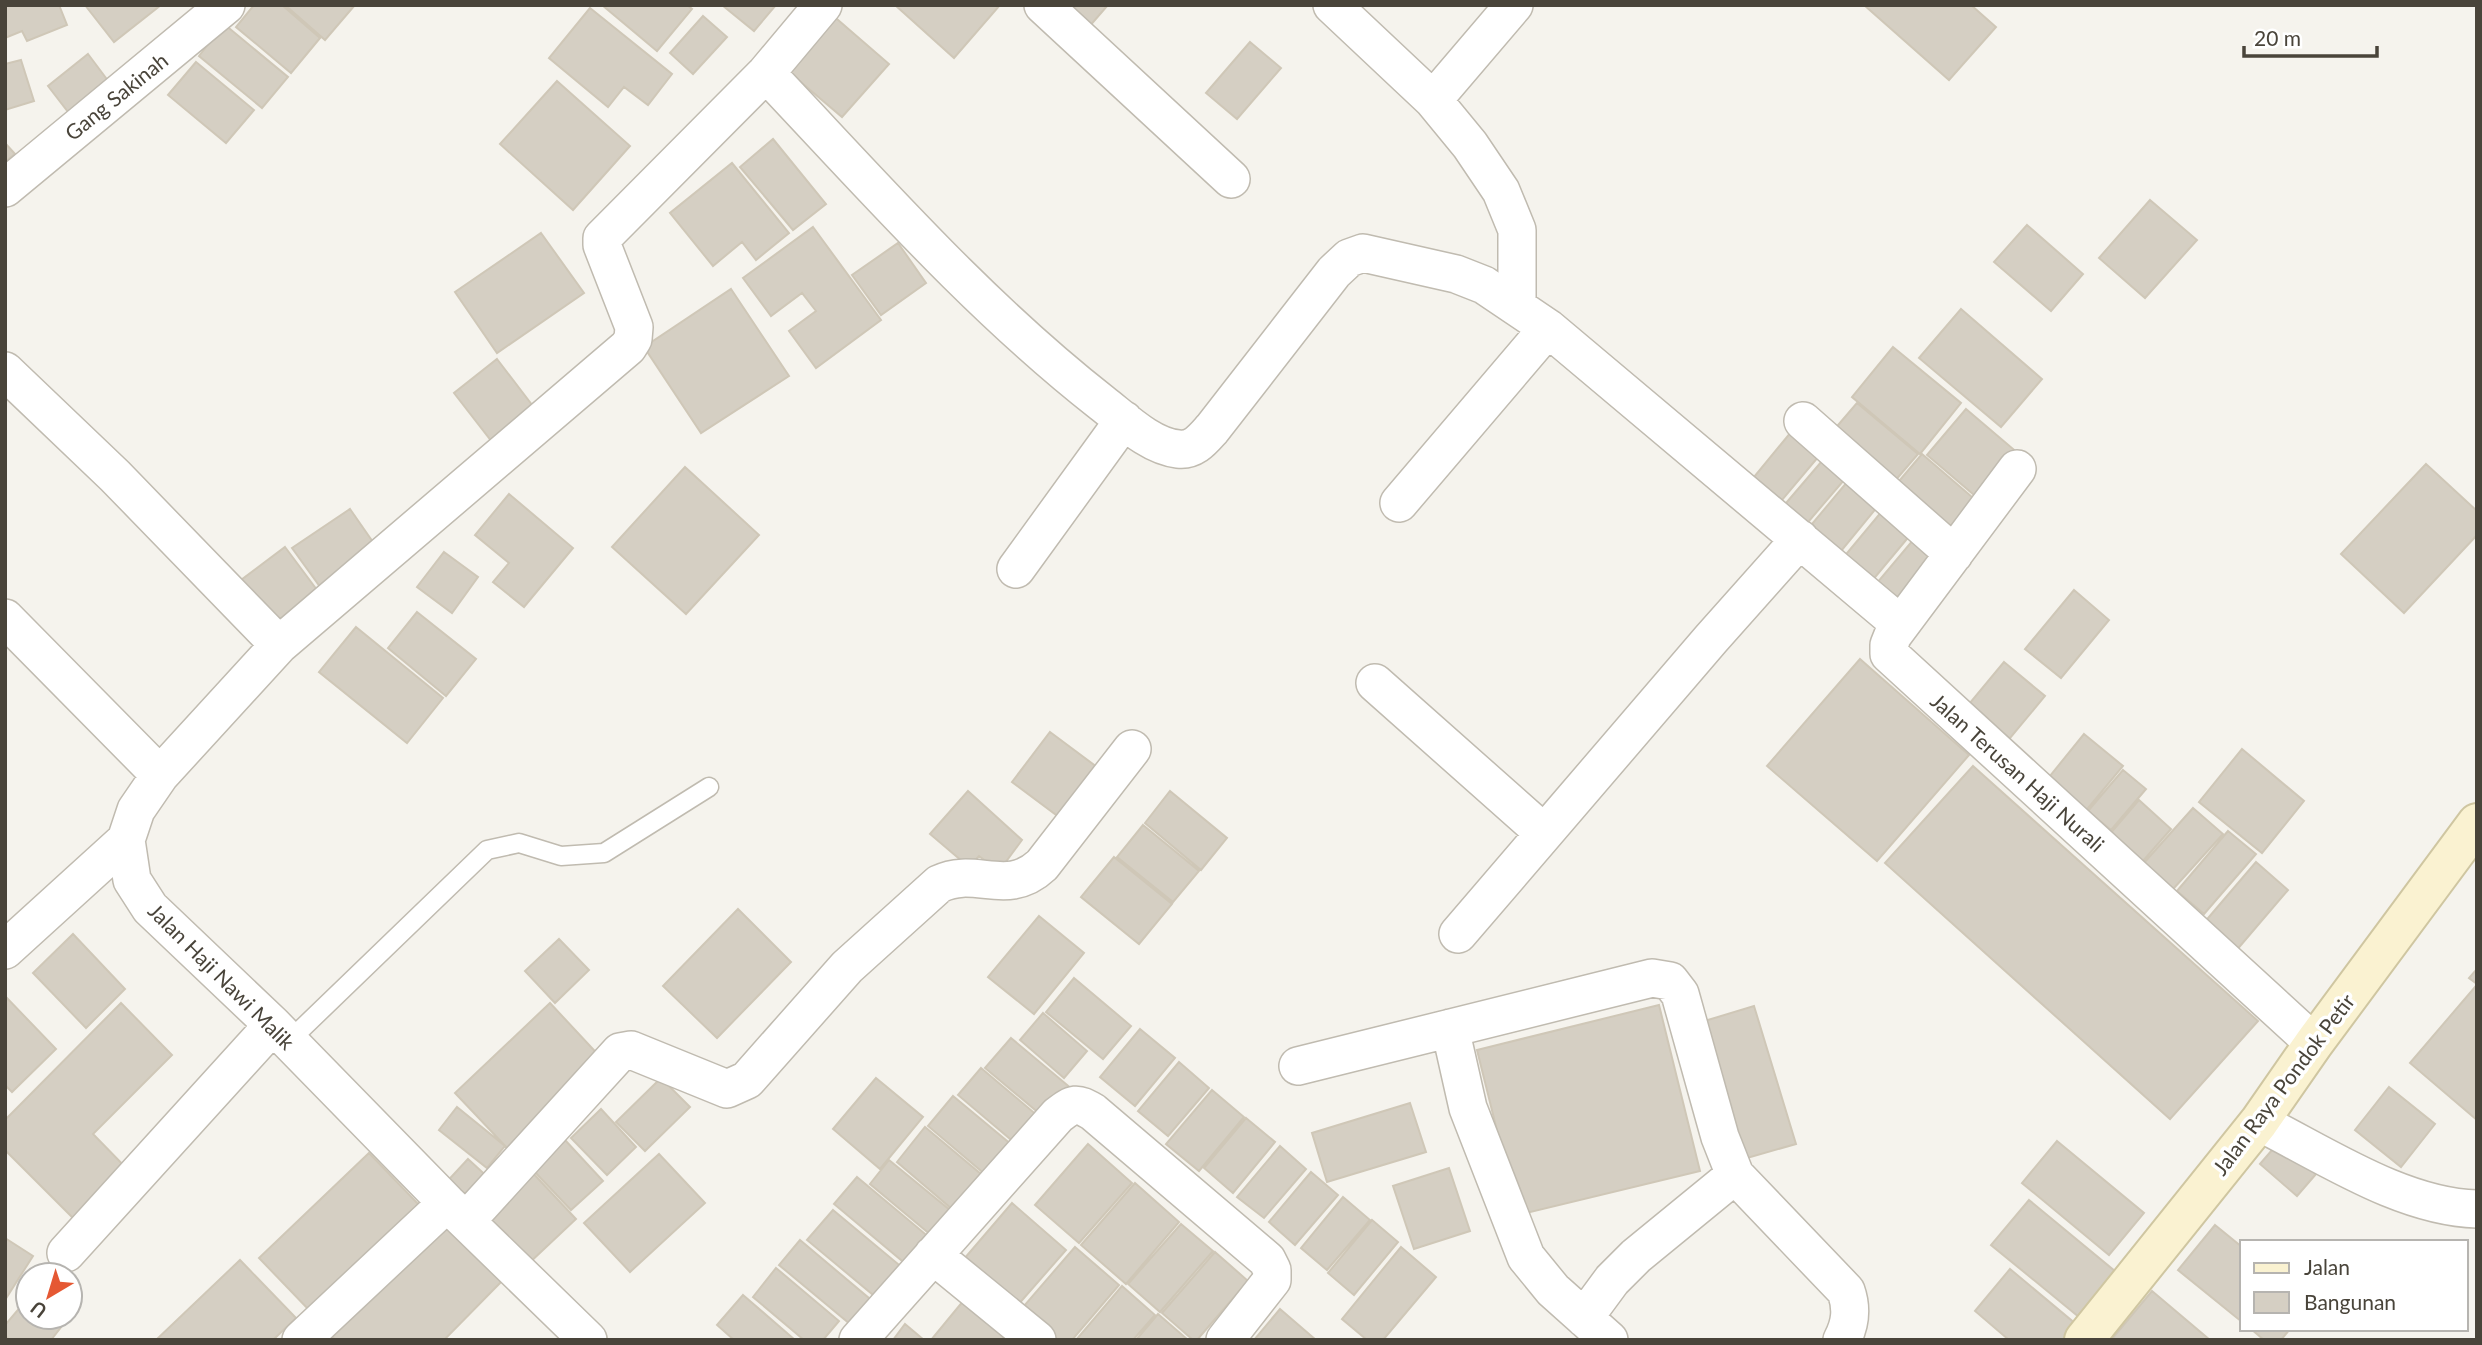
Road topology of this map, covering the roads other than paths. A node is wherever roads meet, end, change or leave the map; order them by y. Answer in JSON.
{"nodes":[{"id":1,"x":226,"y":5,"type":"edge"},
{"id":2,"x":823,"y":5,"type":"edge"},
{"id":3,"x":1043,"y":5,"type":"edge"},
{"id":4,"x":1332,"y":5,"type":"edge"},
{"id":5,"x":1514,"y":5,"type":"edge"},
{"id":6,"x":766,"y":73,"type":"junction"},
{"id":7,"x":1433,"y":100,"type":"junction"},
{"id":8,"x":1231,"y":179,"type":"dead end"},
{"id":9,"x":5,"y":187,"type":"edge"},
{"id":10,"x":1517,"y":307,"type":"junction"},
{"id":11,"x":1548,"y":328,"type":"junction"},
{"id":12,"x":5,"y":371,"type":"edge"},
{"id":13,"x":1124,"y":420,"type":"junction"},
{"id":14,"x":1803,"y":421,"type":"dead end"},
{"id":15,"x":2017,"y":469,"type":"dead end"},
{"id":16,"x":1399,"y":503,"type":"dead end"},
{"id":17,"x":1800,"y":539,"type":"junction"},
{"id":18,"x":1954,"y":554,"type":"junction"},
{"id":19,"x":1016,"y":569,"type":"dead end"},
{"id":20,"x":5,"y":618,"type":"edge"},
{"id":21,"x":1900,"y":624,"type":"junction"},
{"id":22,"x":279,"y":645,"type":"junction"},
{"id":23,"x":1375,"y":683,"type":"dead end"},
{"id":24,"x":1132,"y":748,"type":"dead end"},
{"id":25,"x":160,"y":775,"type":"junction"},
{"id":26,"x":709,"y":787,"type":"dead end"},
{"id":27,"x":2477,"y":823,"type":"edge"},
{"id":28,"x":1544,"y":833,"type":"junction"},
{"id":29,"x":126,"y":840,"type":"junction"},
{"id":30,"x":1458,"y":934,"type":"dead end"},
{"id":31,"x":5,"y":950,"type":"edge"},
{"id":32,"x":1450,"y":1028,"type":"junction"},
{"id":33,"x":281,"y":1033,"type":"junction"},
{"id":34,"x":2314,"y":1043,"type":"junction"},
{"id":35,"x":1298,"y":1066,"type":"dead end"},
{"id":36,"x":2259,"y":1122,"type":"junction"},
{"id":37,"x":1735,"y":1175,"type":"junction"},
{"id":38,"x":2477,"y":1209,"type":"edge"},
{"id":39,"x":457,"y":1212,"type":"junction"},
{"id":40,"x":66,"y":1253,"type":"dead end"},
{"id":41,"x":933,"y":1255,"type":"junction"},
{"id":42,"x":1597,"y":1329,"type":"edge"},
{"id":43,"x":301,"y":1340,"type":"edge"},
{"id":44,"x":588,"y":1340,"type":"edge"},
{"id":45,"x":858,"y":1340,"type":"edge"},
{"id":46,"x":1037,"y":1340,"type":"edge"},
{"id":47,"x":1225,"y":1340,"type":"edge"},
{"id":48,"x":1842,"y":1340,"type":"edge"},
{"id":49,"x":2084,"y":1340,"type":"edge"}],
"edges":[{"from":1,"to":9,"type":"street","name":"Gang Sakinah"},
{"from":2,"to":6,"type":"street"},
{"from":3,"to":8,"type":"street"},
{"from":4,"to":7,"type":"street"},
{"from":5,"to":7,"type":"street"},
{"from":6,"to":13,"type":"street"},
{"from":6,"to":22,"type":"street","name":"Jalan Haji Nawi Malik"},
{"from":7,"to":10,"type":"street"},
{"from":10,"to":11,"type":"street"},
{"from":10,"to":13,"type":"street"},
{"from":11,"to":16,"type":"street"},
{"from":11,"to":17,"type":"street"},
{"from":12,"to":22,"type":"street"},
{"from":13,"to":19,"type":"street"},
{"from":14,"to":18,"type":"street"},
{"from":15,"to":18,"type":"street","name":"Jalan Terusan Haji Nurali"},
{"from":17,"to":21,"type":"street"},
{"from":17,"to":28,"type":"street"},
{"from":18,"to":21,"type":"street","name":"Jalan Terusan Haji Nurali"},
{"from":20,"to":25,"type":"street"},
{"from":21,"to":34,"type":"street","name":"Jalan Terusan Haji Nurali"},
{"from":22,"to":25,"type":"street","name":"Jalan Haji Nawi Malik"},
{"from":23,"to":28,"type":"street"},
{"from":24,"to":39,"type":"street"},
{"from":25,"to":29,"type":"street","name":"Jalan Haji Nawi Malik"},
{"from":26,"to":33,"type":"lane"},
{"from":27,"to":34,"type":"main road","name":"Jalan Raya Pondok Petir"},
{"from":28,"to":30,"type":"street"},
{"from":29,"to":31,"type":"street"},
{"from":29,"to":33,"type":"street","name":"Jalan Haji Nawi Malik"},
{"from":32,"to":35,"type":"street"},
{"from":32,"to":37,"type":"street"},
{"from":32,"to":42,"type":"street"},
{"from":33,"to":39,"type":"street","name":"Jalan Haji Nawi Malik"},
{"from":33,"to":40,"type":"street"},
{"from":34,"to":36,"type":"main road","name":"Jalan Raya Pondok Petir"},
{"from":36,"to":38,"type":"street"},
{"from":36,"to":49,"type":"main road","name":"Jalan Raya Pondok Petir"},
{"from":37,"to":42,"type":"street"},
{"from":37,"to":48,"type":"street"},
{"from":39,"to":43,"type":"street"},
{"from":39,"to":44,"type":"street","name":"Jalan Haji Nawi Malik"},
{"from":41,"to":45,"type":"street"},
{"from":41,"to":46,"type":"street"},
{"from":41,"to":47,"type":"street"}]}
